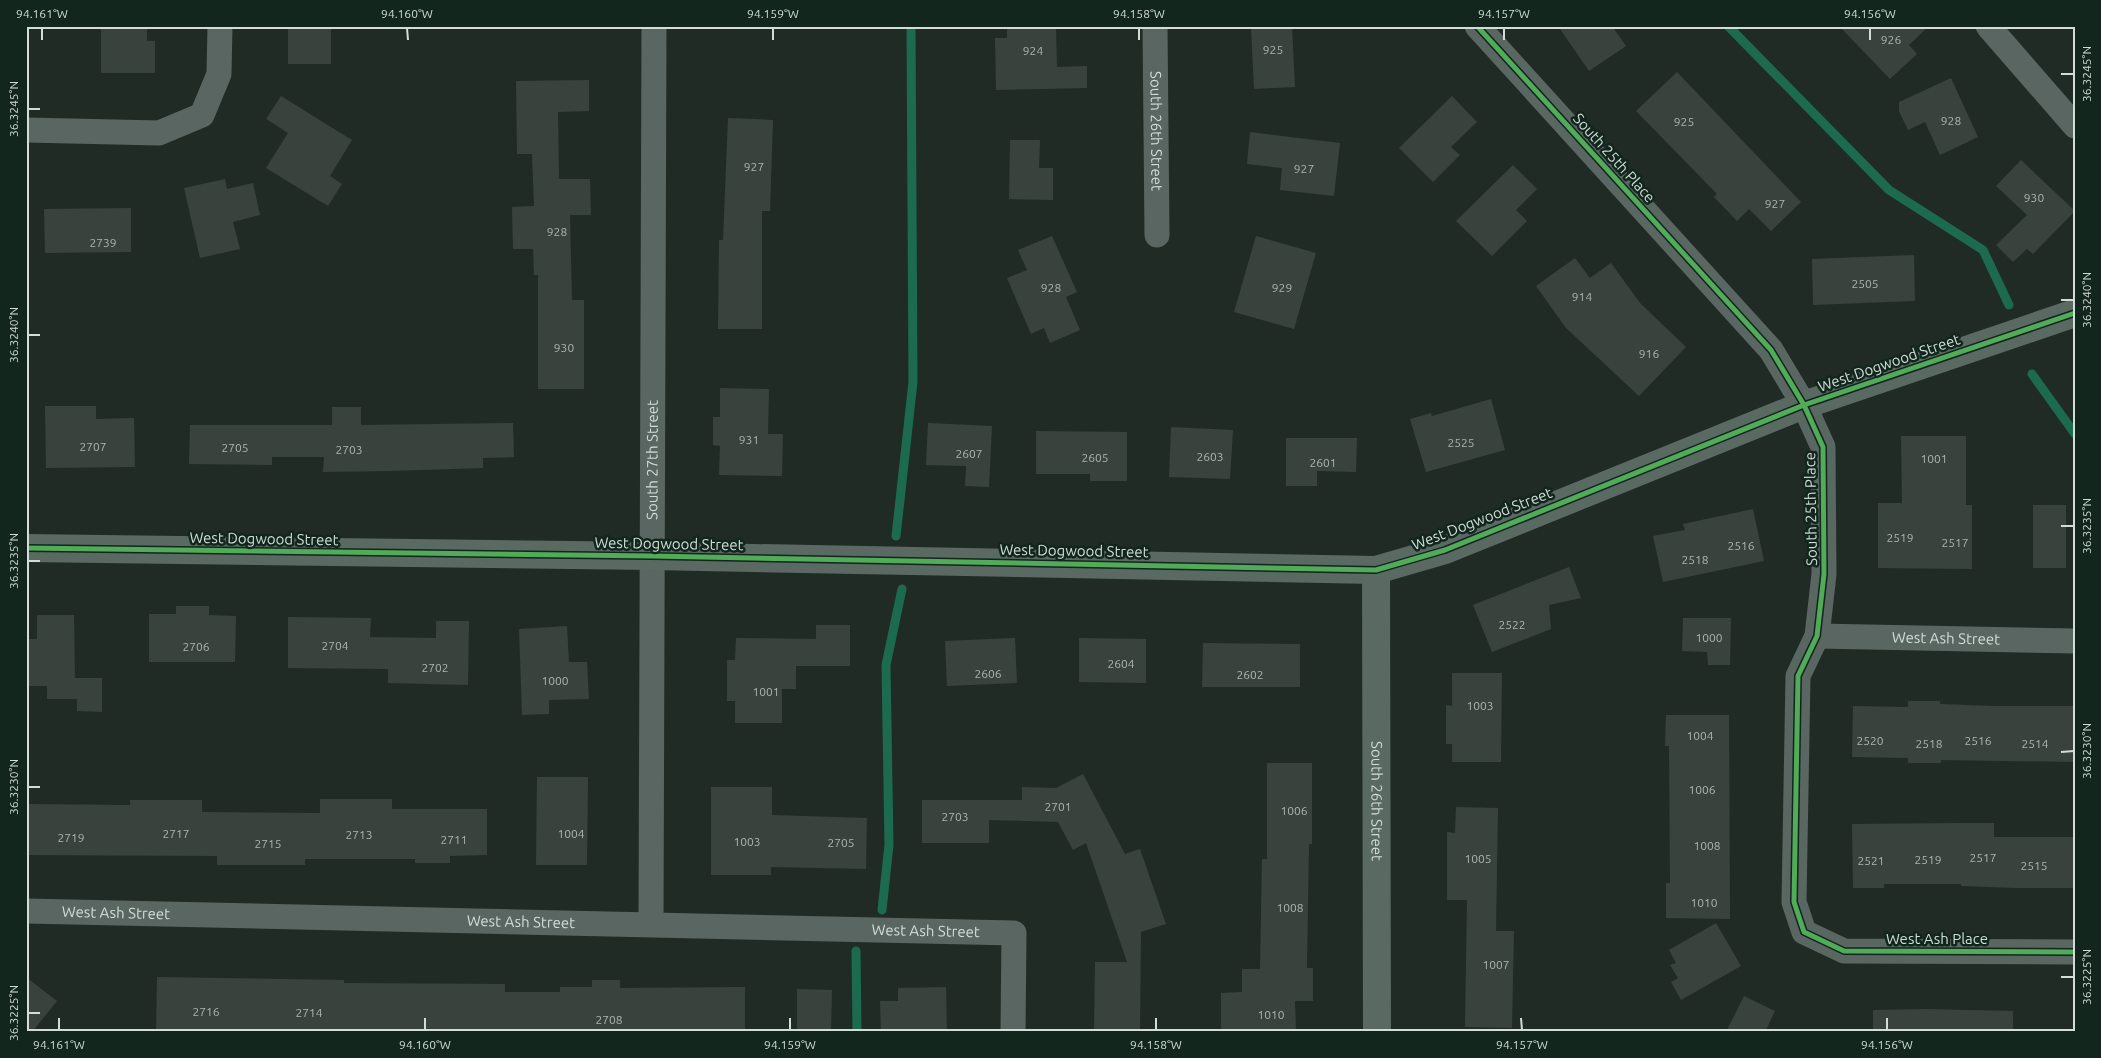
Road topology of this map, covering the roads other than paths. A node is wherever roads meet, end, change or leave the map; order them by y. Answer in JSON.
{"nodes":[{"id":1,"x":220,"y":26,"type":"edge"},
{"id":2,"x":654,"y":26,"type":"edge"},
{"id":3,"x":1155,"y":26,"type":"edge"},
{"id":4,"x":1477,"y":26,"type":"edge"},
{"id":5,"x":1988,"y":26,"type":"edge"},
{"id":6,"x":2075,"y":126,"type":"edge"},
{"id":7,"x":26,"y":130,"type":"edge"},
{"id":8,"x":1157,"y":235,"type":"dead end"},
{"id":9,"x":2075,"y":313,"type":"edge"},
{"id":10,"x":1804,"y":405,"type":"junction"},
{"id":11,"x":26,"y":548,"type":"edge"},
{"id":12,"x":652,"y":556,"type":"junction"},
{"id":13,"x":1376,"y":570,"type":"junction"},
{"id":14,"x":1817,"y":636,"type":"junction"},
{"id":15,"x":2075,"y":641,"type":"edge"},
{"id":16,"x":26,"y":911,"type":"edge"},
{"id":17,"x":651,"y":924,"type":"junction"},
{"id":18,"x":1804,"y":932,"type":"joint"},
{"id":19,"x":2075,"y":952,"type":"edge"},
{"id":20,"x":1013,"y":1032,"type":"edge"},
{"id":21,"x":1377,"y":1032,"type":"edge"}],
"edges":[{"from":1,"to":7,"type":"street"},
{"from":2,"to":12,"type":"street","name":"South 27th Street"},
{"from":3,"to":8,"type":"street","name":"South 26th Street"},
{"from":4,"to":10,"type":"street","name":"South 25th Place"},
{"from":5,"to":6,"type":"street"},
{"from":9,"to":10,"type":"street","name":"West Dogwood Street"},
{"from":10,"to":13,"type":"street","name":"West Dogwood Street"},
{"from":10,"to":14,"type":"street","name":"South 25th Place"},
{"from":11,"to":12,"type":"street","name":"West Dogwood Street"},
{"from":12,"to":13,"type":"street","name":"West Dogwood Street"},
{"from":12,"to":17,"type":"street","name":"South 27th Street"},
{"from":13,"to":21,"type":"street","name":"South 26th Street"},
{"from":14,"to":15,"type":"street","name":"West Ash Street"},
{"from":14,"to":18,"type":"street","name":"South 25th Place"},
{"from":16,"to":17,"type":"street","name":"West Ash Street"},
{"from":17,"to":20,"type":"street","name":"West Ash Street"},
{"from":18,"to":19,"type":"street","name":"West Ash Place"}]}
